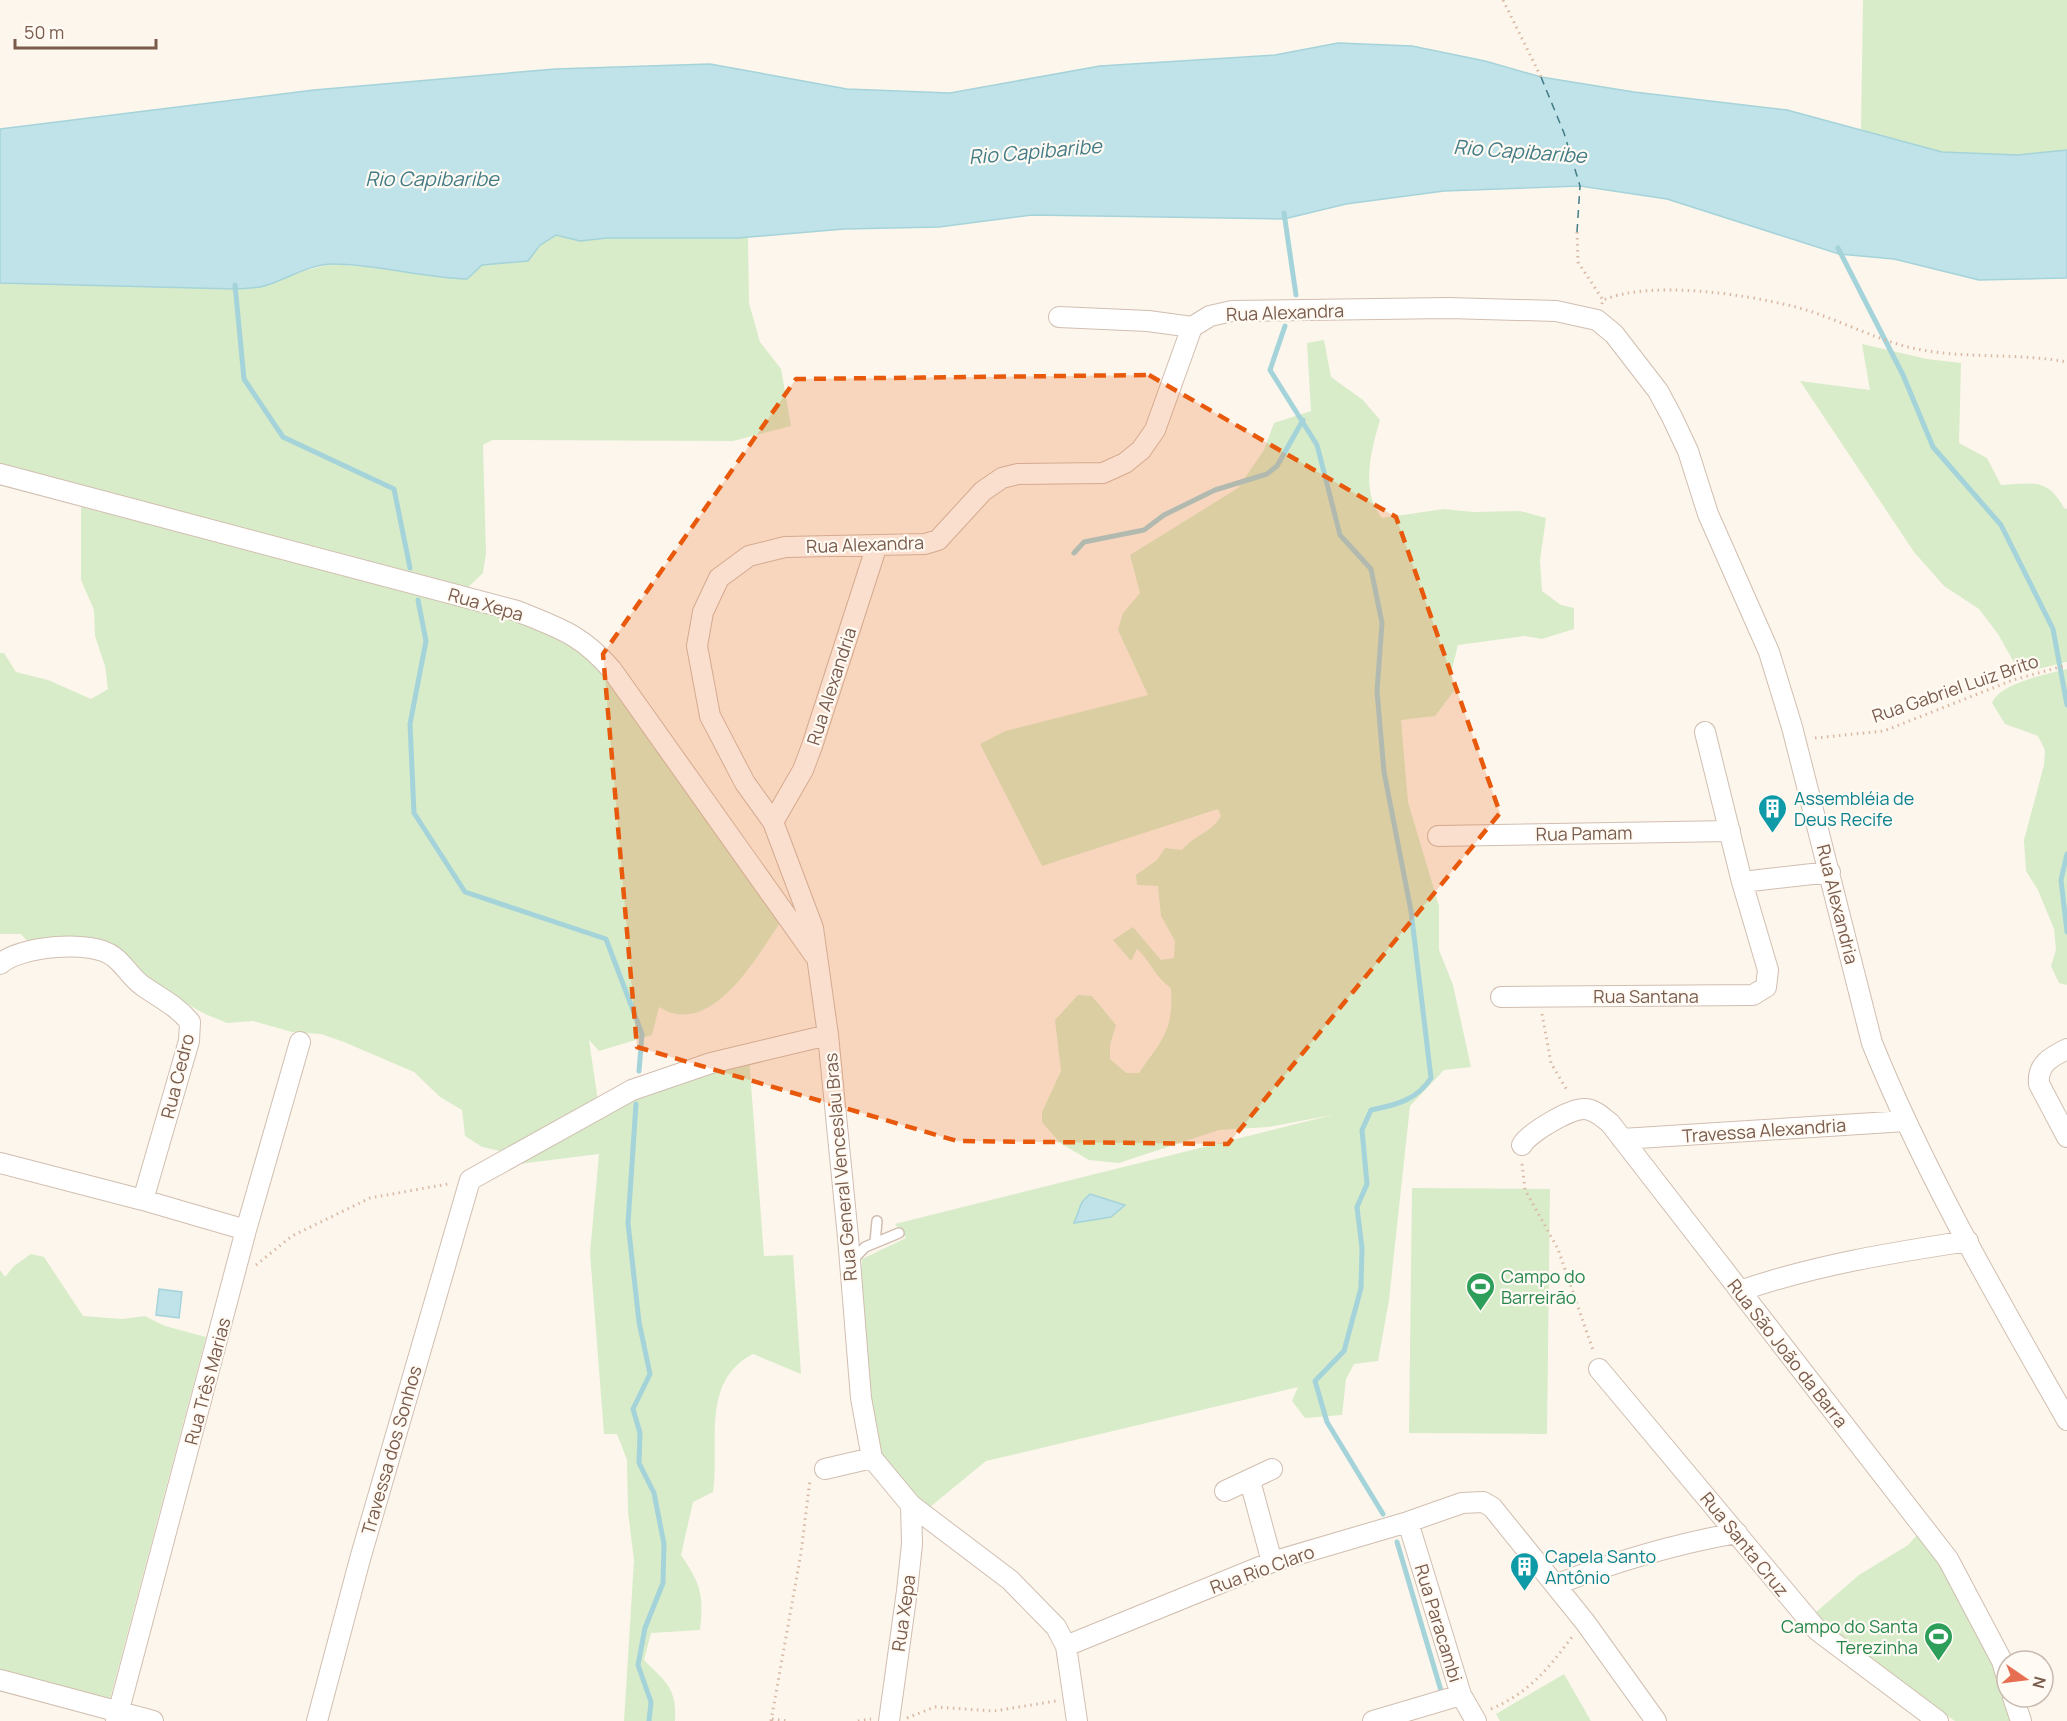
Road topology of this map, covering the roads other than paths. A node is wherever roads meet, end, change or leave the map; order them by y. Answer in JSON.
{"nodes":[{"id":1,"x":1059,"y":317,"type":"dead end"},
{"id":2,"x":1597,"y":320,"type":"joint"},
{"id":3,"x":1192,"y":327,"type":"junction"},
{"id":4,"x":0,"y":474,"type":"edge"},
{"id":5,"x":877,"y":545,"type":"junction"},
{"id":6,"x":1705,"y":732,"type":"dead end"},
{"id":7,"x":773,"y":822,"type":"junction"},
{"id":8,"x":1730,"y":831,"type":"junction"},
{"id":9,"x":1438,"y":836,"type":"dead end"},
{"id":10,"x":1830,"y":872,"type":"junction"},
{"id":11,"x":1742,"y":882,"type":"junction"},
{"id":12,"x":819,"y":961,"type":"junction"},
{"id":13,"x":0,"y":964,"type":"edge"},
{"id":14,"x":1501,"y":997,"type":"dead end"},
{"id":15,"x":828,"y":1035,"type":"junction"},
{"id":16,"x":300,"y":1042,"type":"dead end"},
{"id":17,"x":2067,"y":1049,"type":"edge"},
{"id":18,"x":1906,"y":1121,"type":"junction"},
{"id":19,"x":2067,"y":1137,"type":"edge"},
{"id":20,"x":1622,"y":1139,"type":"junction"},
{"id":21,"x":1522,"y":1145,"type":"road end"},
{"id":22,"x":0,"y":1162,"type":"edge"},
{"id":23,"x":144,"y":1200,"type":"junction"},
{"id":24,"x":877,"y":1221,"type":"dead end"},
{"id":25,"x":246,"y":1230,"type":"junction"},
{"id":26,"x":899,"y":1233,"type":"dead end"},
{"id":27,"x":1968,"y":1241,"type":"junction"},
{"id":28,"x":875,"y":1242,"type":"junction"},
{"id":29,"x":850,"y":1265,"type":"junction"},
{"id":30,"x":1740,"y":1291,"type":"junction"},
{"id":31,"x":1599,"y":1369,"type":"road end"},
{"id":32,"x":2067,"y":1420,"type":"edge"},
{"id":33,"x":872,"y":1458,"type":"junction"},
{"id":34,"x":825,"y":1469,"type":"road end"},
{"id":35,"x":1272,"y":1469,"type":"dead end"},
{"id":36,"x":1250,"y":1481,"type":"junction"},
{"id":37,"x":1225,"y":1491,"type":"dead end"},
{"id":38,"x":911,"y":1505,"type":"junction"},
{"id":39,"x":1408,"y":1522,"type":"junction"},
{"id":40,"x":1737,"y":1533,"type":"junction"},
{"id":41,"x":1272,"y":1562,"type":"junction"},
{"id":42,"x":1555,"y":1585,"type":"junction"},
{"id":43,"x":1066,"y":1646,"type":"junction"},
{"id":44,"x":1995,"y":1649,"type":"edge"},
{"id":45,"x":0,"y":1680,"type":"edge"},
{"id":46,"x":1461,"y":1695,"type":"junction"},
{"id":47,"x":118,"y":1717,"type":"edge"},
{"id":48,"x":888,"y":1719,"type":"edge"},
{"id":49,"x":1474,"y":1719,"type":"edge"},
{"id":50,"x":153,"y":1721,"type":"edge"},
{"id":51,"x":317,"y":1721,"type":"edge"},
{"id":52,"x":1077,"y":1721,"type":"edge"},
{"id":53,"x":1372,"y":1721,"type":"edge"},
{"id":54,"x":1656,"y":1721,"type":"edge"},
{"id":55,"x":1938,"y":1721,"type":"edge"}],
"edges":[{"from":1,"to":3,"type":"street"},
{"from":2,"to":3,"type":"street","name":"Rua Alexandra"},
{"from":2,"to":10,"type":"street","name":"Rua Alexandria"},
{"from":3,"to":5,"type":"street","name":"Rua Alexandra"},
{"from":4,"to":12,"type":"street","name":"Rua Xepa"},
{"from":5,"to":7,"type":"street","name":"Rua Alexandria"},
{"from":5,"to":7,"type":"street","name":"Rua Alexandra"},
{"from":6,"to":8,"type":"street"},
{"from":7,"to":12,"type":"street","name":"Rua General Venceslau Bras"},
{"from":8,"to":9,"type":"street","name":"Rua Pamam"},
{"from":8,"to":11,"type":"street"},
{"from":10,"to":11,"type":"street"},
{"from":10,"to":18,"type":"street","name":"Rua Alexandria"},
{"from":11,"to":14,"type":"street","name":"Rua Santana"},
{"from":12,"to":15,"type":"street","name":"Rua General Venceslau Bras"},
{"from":13,"to":23,"type":"street","name":"Rua Cedro"},
{"from":15,"to":29,"type":"street","name":"Rua General Venceslau Bras"},
{"from":15,"to":51,"type":"street","name":"Travessa dos Sonhos"},
{"from":16,"to":25,"type":"street","name":"Rua Três Marias"},
{"from":17,"to":19,"type":"street"},
{"from":18,"to":20,"type":"street","name":"Travessa Alexandria"},
{"from":18,"to":27,"type":"street","name":"Rua Alexandria"},
{"from":20,"to":21,"type":"street","name":"Rua São João da Barra"},
{"from":20,"to":30,"type":"street","name":"Rua São João da Barra"},
{"from":22,"to":23,"type":"street"},
{"from":23,"to":25,"type":"street"},
{"from":24,"to":28,"type":"lane"},
{"from":25,"to":47,"type":"street","name":"Rua Três Marias"},
{"from":26,"to":28,"type":"lane"},
{"from":27,"to":30,"type":"street"},
{"from":27,"to":32,"type":"street","name":"Rua Alexandria"},
{"from":28,"to":29,"type":"lane"},
{"from":29,"to":33,"type":"street","name":"Rua General Venceslau Bras"},
{"from":30,"to":44,"type":"street","name":"Rua São João da Barra"},
{"from":31,"to":40,"type":"street","name":"Rua Santa Cruz"},
{"from":33,"to":34,"type":"street"},
{"from":33,"to":38,"type":"street","name":"Rua General Venceslau Bras"},
{"from":35,"to":36,"type":"street"},
{"from":36,"to":37,"type":"street"},
{"from":36,"to":41,"type":"street"},
{"from":38,"to":43,"type":"street","name":"Rua General Venceslau Bras"},
{"from":38,"to":48,"type":"street","name":"Rua Xepa"},
{"from":39,"to":41,"type":"street","name":"Rua Rio Claro"},
{"from":39,"to":42,"type":"street","name":"Rua Rio Claro"},
{"from":39,"to":46,"type":"street","name":"Rua Paracambi"},
{"from":40,"to":42,"type":"street"},
{"from":40,"to":55,"type":"street","name":"Rua Santa Cruz"},
{"from":41,"to":43,"type":"street","name":"Rua Rio Claro"},
{"from":42,"to":54,"type":"street"},
{"from":43,"to":52,"type":"street"},
{"from":45,"to":47,"type":"street"},
{"from":46,"to":49,"type":"street","name":"Rua Paracambi"},
{"from":46,"to":53,"type":"street"},
{"from":47,"to":50,"type":"street"}]}
